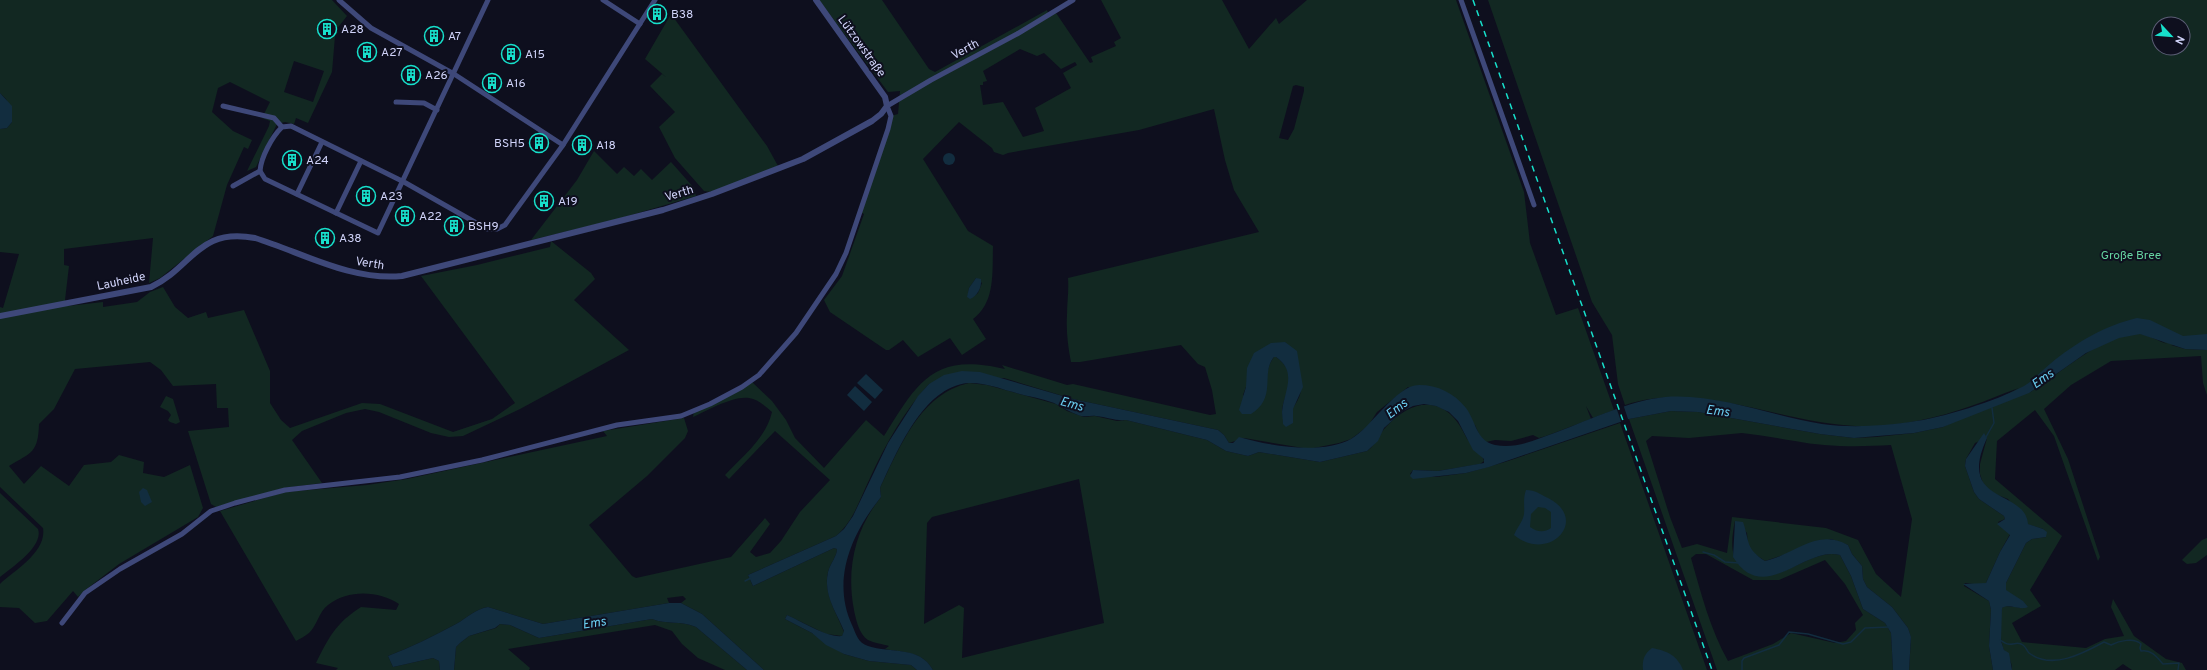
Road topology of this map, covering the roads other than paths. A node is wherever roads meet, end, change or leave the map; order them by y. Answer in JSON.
{"nodes":[{"id":1,"x":339,"y":0,"type":"edge"},
{"id":2,"x":488,"y":0,"type":"edge"},
{"id":3,"x":604,"y":0,"type":"edge"},
{"id":4,"x":655,"y":0,"type":"edge"},
{"id":5,"x":816,"y":0,"type":"edge"},
{"id":6,"x":1073,"y":0,"type":"edge"},
{"id":7,"x":1461,"y":0,"type":"edge"},
{"id":8,"x":640,"y":24,"type":"junction"},
{"id":9,"x":454,"y":74,"type":"junction"},
{"id":10,"x":396,"y":102,"type":"dead end"},
{"id":11,"x":223,"y":106,"type":"dead end"},
{"id":12,"x":887,"y":106,"type":"junction"},
{"id":13,"x":437,"y":110,"type":"junction"},
{"id":14,"x":282,"y":127,"type":"junction"},
{"id":15,"x":322,"y":142,"type":"junction"},
{"id":16,"x":563,"y":146,"type":"junction"},
{"id":17,"x":362,"y":161,"type":"junction"},
{"id":18,"x":260,"y":171,"type":"junction"},
{"id":19,"x":404,"y":182,"type":"junction"},
{"id":20,"x":233,"y":186,"type":"dead end"},
{"id":21,"x":297,"y":194,"type":"junction"},
{"id":22,"x":1534,"y":205,"type":"dead end"},
{"id":23,"x":336,"y":213,"type":"junction"},
{"id":24,"x":255,"y":238,"type":"joint"},
{"id":25,"x":0,"y":316,"type":"edge"},
{"id":26,"x":62,"y":623,"type":"dead end"}],
"edges":[{"from":1,"to":9,"type":"street"},
{"from":2,"to":9,"type":"street"},
{"from":3,"to":8,"type":"street"},
{"from":4,"to":8,"type":"street"},
{"from":5,"to":12,"type":"street","name":"Lützowstraße"},
{"from":6,"to":12,"type":"street","name":"Verth"},
{"from":7,"to":22,"type":"street"},
{"from":8,"to":16,"type":"street"},
{"from":9,"to":13,"type":"street"},
{"from":9,"to":16,"type":"street"},
{"from":10,"to":13,"type":"street"},
{"from":11,"to":14,"type":"street"},
{"from":12,"to":24,"type":"street","name":"Verth"},
{"from":12,"to":26,"type":"street"},
{"from":13,"to":19,"type":"street"},
{"from":14,"to":15,"type":"street"},
{"from":14,"to":18,"type":"street"},
{"from":15,"to":17,"type":"street"},
{"from":15,"to":21,"type":"street"},
{"from":16,"to":19,"type":"street"},
{"from":17,"to":19,"type":"street"},
{"from":17,"to":23,"type":"street"},
{"from":18,"to":20,"type":"street"},
{"from":18,"to":21,"type":"street"},
{"from":19,"to":23,"type":"street"},
{"from":21,"to":23,"type":"street"},
{"from":24,"to":25,"type":"street","name":"Lauheide"}]}
